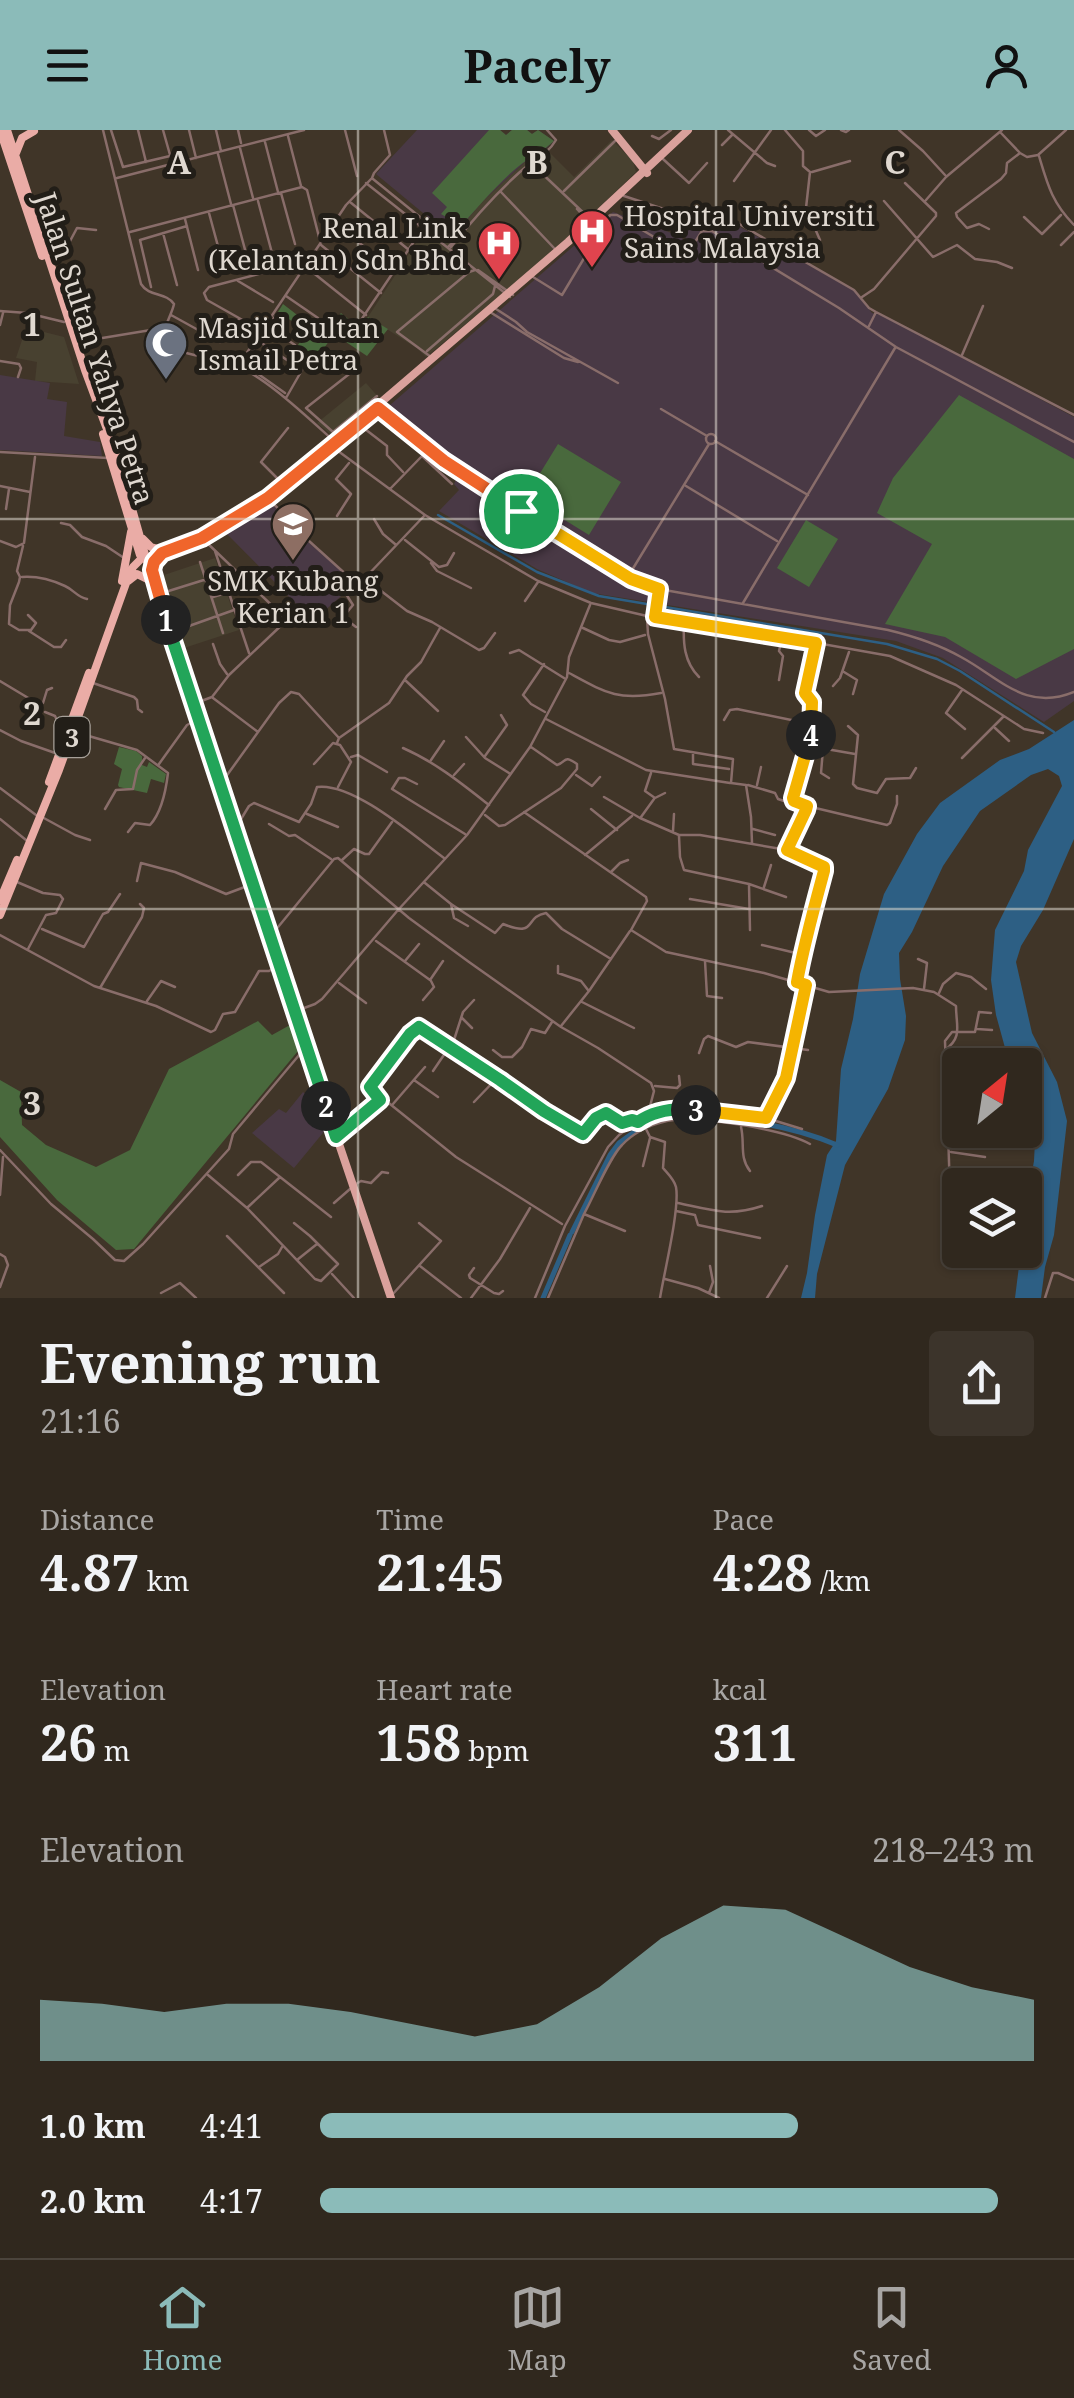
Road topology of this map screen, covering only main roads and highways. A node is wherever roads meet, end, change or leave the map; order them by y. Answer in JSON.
{"nodes":[{"id":1,"x":688,"y":130,"type":"edge"},
{"id":2,"x":26,"y":131,"type":"edge"},
{"id":3,"x":3,"y":135,"type":"edge"},
{"id":4,"x":616,"y":137,"type":"edge"},
{"id":5,"x":677,"y":141,"type":"junction"},
{"id":6,"x":0,"y":152,"type":"edge"},
{"id":7,"x":14,"y":161,"type":"junction"},
{"id":8,"x":638,"y":162,"type":"junction"},
{"id":9,"x":648,"y":170,"type":"junction"},
{"id":10,"x":636,"y":179,"type":"junction"},
{"id":11,"x":593,"y":225,"type":"junction"},
{"id":12,"x":509,"y":295,"type":"junction"},
{"id":13,"x":492,"y":310,"type":"junction"},
{"id":14,"x":374,"y":406,"type":"junction"},
{"id":15,"x":333,"y":444,"type":"junction"},
{"id":16,"x":114,"y":457,"type":"junction"},
{"id":17,"x":135,"y":529,"type":"junction"},
{"id":18,"x":165,"y":551,"type":"junction"},
{"id":19,"x":143,"y":557,"type":"junction"},
{"id":20,"x":124,"y":582,"type":"junction"},
{"id":21,"x":152,"y":582,"type":"junction"},
{"id":22,"x":168,"y":630,"type":"junction"},
{"id":23,"x":71,"y":732,"type":"junction"},
{"id":24,"x":39,"y":815,"type":"junction"},
{"id":25,"x":0,"y":900,"type":"edge"},
{"id":26,"x":0,"y":915,"type":"edge"},
{"id":27,"x":391,"y":1297,"type":"edge"}],
"edges":[{"from":1,"to":5,"type":"main road"},
{"from":2,"to":3,"type":"main road"},
{"from":2,"to":7,"type":"highway"},
{"from":3,"to":7,"type":"highway","name":"Jalan Sultan Yahya Petra"},
{"from":4,"to":8,"type":"main road"},
{"from":4,"to":9,"type":"main road"},
{"from":5,"to":9,"type":"main road"},
{"from":5,"to":9,"type":"main road"},
{"from":6,"to":7,"type":"highway"},
{"from":7,"to":16,"type":"highway","name":"Jalan Sultan Yahya Petra"},
{"from":7,"to":16,"type":"highway","name":"Jalan Sultan Yahya Petra"},
{"from":8,"to":9,"type":"main road"},
{"from":8,"to":10,"type":"main road"},
{"from":9,"to":10,"type":"main road"},
{"from":9,"to":11,"type":"main road"},
{"from":10,"to":11,"type":"main road"},
{"from":11,"to":12,"type":"main road"},
{"from":11,"to":12,"type":"main road"},
{"from":12,"to":13,"type":"main road"},
{"from":13,"to":14,"type":"main road"},
{"from":13,"to":14,"type":"main road"},
{"from":14,"to":15,"type":"main road"},
{"from":14,"to":15,"type":"main road"},
{"from":15,"to":18,"type":"main road"},
{"from":16,"to":17,"type":"highway","name":"Jalan Sultan Yahya Petra"},
{"from":17,"to":18,"type":"highway"},
{"from":17,"to":19,"type":"highway","name":"Jalan Sultan Yahya Petra"},
{"from":17,"to":20,"type":"highway"},
{"from":18,"to":19,"type":"main road"},
{"from":18,"to":21,"type":"main road"},
{"from":19,"to":20,"type":"highway","number":"3"},
{"from":19,"to":21,"type":"main road","name":"Jalan Sultan Yahya Petra"},
{"from":20,"to":21,"type":"highway"},
{"from":20,"to":23,"type":"highway","number":"3"},
{"from":20,"to":23,"type":"highway","number":"3"},
{"from":21,"to":22,"type":"main road"},
{"from":21,"to":22,"type":"main road"},
{"from":22,"to":27,"type":"main road"},
{"from":23,"to":24,"type":"highway","number":"3"},
{"from":23,"to":24,"type":"highway","number":"3"},
{"from":24,"to":25,"type":"highway","number":"3"},
{"from":24,"to":26,"type":"highway","number":"3"}]}
